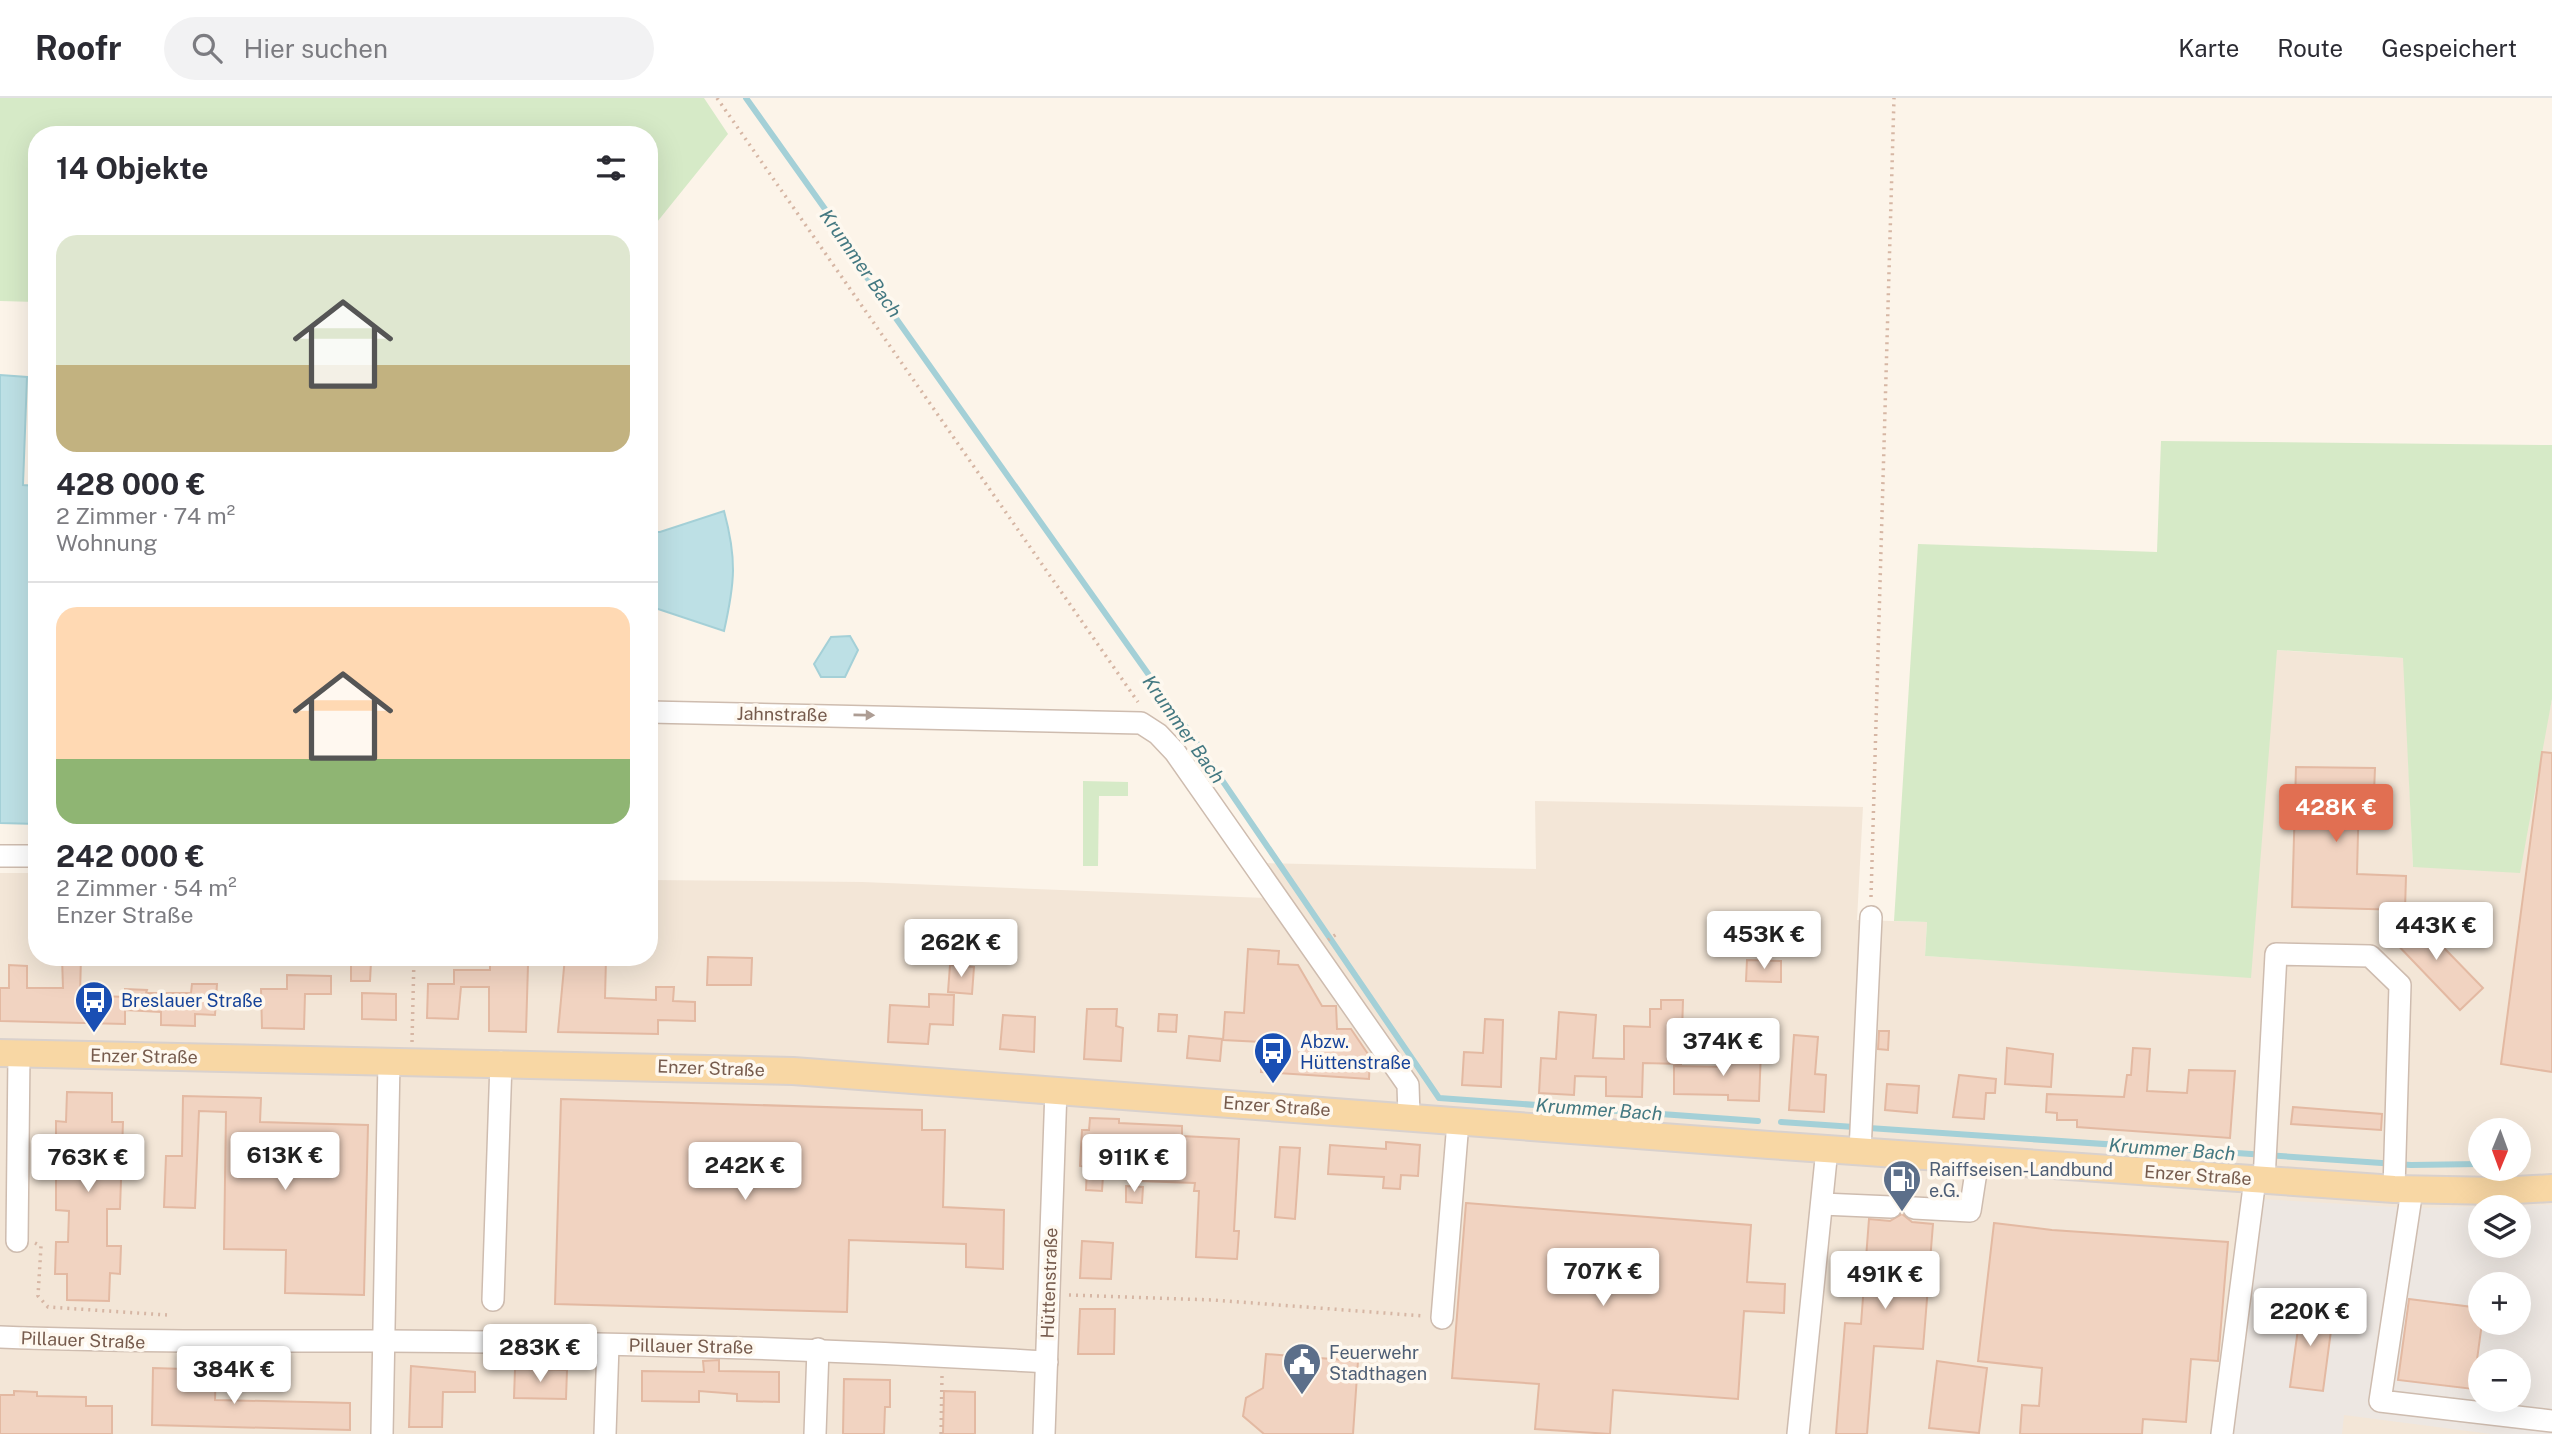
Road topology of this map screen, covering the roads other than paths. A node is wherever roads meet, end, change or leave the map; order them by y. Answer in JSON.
{"nodes":[{"id":1,"x":658,"y":712,"type":"edge"},
{"id":2,"x":0,"y":856,"type":"edge"},
{"id":3,"x":28,"y":856,"type":"edge"},
{"id":4,"x":1871,"y":917,"type":"road end"},
{"id":5,"x":9,"y":1053,"type":"edge"},
{"id":6,"x":400,"y":1061,"type":"junction"},
{"id":7,"x":501,"y":1062,"type":"junction"},
{"id":8,"x":1056,"y":1090,"type":"junction"},
{"id":9,"x":1409,"y":1116,"type":"junction"},
{"id":10,"x":1458,"y":1122,"type":"junction"},
{"id":11,"x":1861,"y":1136,"type":"junction"},
{"id":12,"x":1827,"y":1149,"type":"junction"},
{"id":13,"x":1978,"y":1159,"type":"junction"},
{"id":14,"x":2262,"y":1168,"type":"junction"},
{"id":15,"x":2399,"y":1177,"type":"junction"},
{"id":16,"x":2552,"y":1188,"type":"edge"},
{"id":17,"x":1822,"y":1204,"type":"junction"},
{"id":18,"x":1891,"y":1207,"type":"dead end"},
{"id":19,"x":1913,"y":1208,"type":"dead end"},
{"id":20,"x":17,"y":1238,"type":"road end"},
{"id":21,"x":493,"y":1300,"type":"dead end"},
{"id":22,"x":1442,"y":1318,"type":"road end"},
{"id":23,"x":0,"y":1337,"type":"edge"},
{"id":24,"x":385,"y":1341,"type":"junction"},
{"id":25,"x":608,"y":1345,"type":"junction"},
{"id":26,"x":818,"y":1349,"type":"junction"},
{"id":27,"x":1047,"y":1363,"type":"junction"},
{"id":28,"x":2552,"y":1421,"type":"edge"},
{"id":29,"x":382,"y":1434,"type":"edge"},
{"id":30,"x":605,"y":1434,"type":"edge"},
{"id":31,"x":815,"y":1434,"type":"edge"},
{"id":32,"x":1044,"y":1434,"type":"edge"},
{"id":33,"x":1798,"y":1434,"type":"edge"},
{"id":34,"x":2222,"y":1434,"type":"edge"}],
"edges":[{"from":1,"to":9,"type":"street","name":"Jahnstraße","one_way":true},
{"from":2,"to":3,"type":"street"},
{"from":4,"to":11,"type":"street"},
{"from":5,"to":6,"type":"main road","name":"Enzer Straße"},
{"from":5,"to":20,"type":"street"},
{"from":6,"to":7,"type":"main road","name":"Enzer Straße"},
{"from":6,"to":24,"type":"street"},
{"from":7,"to":8,"type":"main road","name":"Enzer Straße"},
{"from":7,"to":21,"type":"street"},
{"from":8,"to":9,"type":"main road","name":"Enzer Straße"},
{"from":8,"to":27,"type":"street","name":"Hüttenstraße"},
{"from":9,"to":10,"type":"main road","name":"Enzer Straße"},
{"from":10,"to":12,"type":"main road","name":"Enzer Straße"},
{"from":10,"to":22,"type":"street"},
{"from":11,"to":12,"type":"main road","name":"Enzer Straße"},
{"from":11,"to":13,"type":"main road","name":"Enzer Straße"},
{"from":12,"to":17,"type":"street"},
{"from":13,"to":14,"type":"main road","name":"Enzer Straße"},
{"from":13,"to":19,"type":"street"},
{"from":14,"to":15,"type":"main road","name":"Enzer Straße"},
{"from":14,"to":15,"type":"street"},
{"from":14,"to":34,"type":"street"},
{"from":15,"to":16,"type":"main road","name":"Enzer Straße"},
{"from":15,"to":28,"type":"street"},
{"from":17,"to":18,"type":"street"},
{"from":17,"to":33,"type":"street"},
{"from":23,"to":24,"type":"street","name":"Pillauer Straße"},
{"from":24,"to":25,"type":"street","name":"Pillauer Straße"},
{"from":24,"to":29,"type":"street"},
{"from":25,"to":26,"type":"street","name":"Pillauer Straße"},
{"from":25,"to":30,"type":"street"},
{"from":26,"to":27,"type":"street","name":"Pillauer Straße"},
{"from":26,"to":31,"type":"street"},
{"from":27,"to":32,"type":"street","name":"Hüttenstraße"}]}
